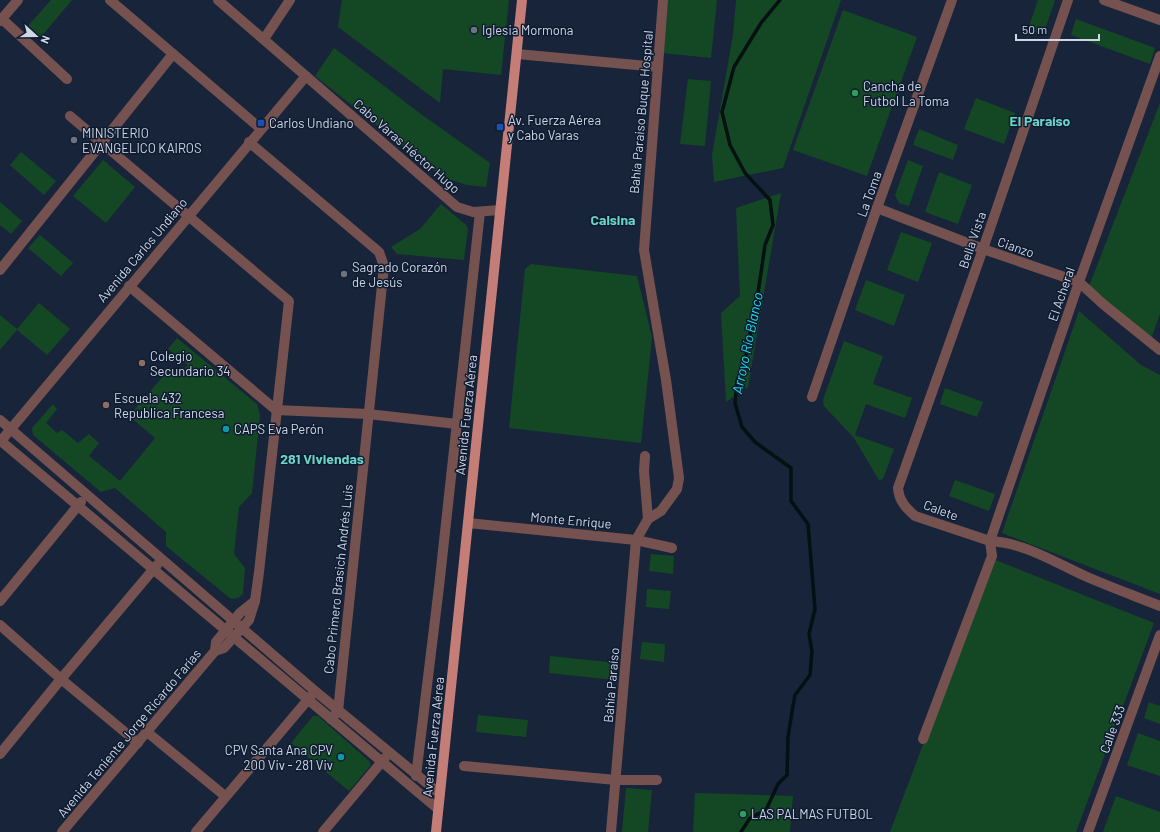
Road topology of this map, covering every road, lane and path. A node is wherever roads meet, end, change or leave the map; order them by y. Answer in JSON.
{"nodes":[{"id":1,"x":18,"y":0,"type":"edge"},
{"id":2,"x":110,"y":0,"type":"edge"},
{"id":3,"x":218,"y":0,"type":"edge"},
{"id":4,"x":290,"y":0,"type":"edge"},
{"id":5,"x":522,"y":0,"type":"edge"},
{"id":6,"x":663,"y":0,"type":"edge"},
{"id":7,"x":952,"y":0,"type":"edge"},
{"id":8,"x":1068,"y":0,"type":"edge"},
{"id":9,"x":1104,"y":0,"type":"edge"},
{"id":10,"x":1,"y":20,"type":"edge"},
{"id":11,"x":1160,"y":20,"type":"edge"},
{"id":12,"x":264,"y":39,"type":"junction"},
{"id":13,"x":173,"y":54,"type":"junction"},
{"id":14,"x":517,"y":54,"type":"junction"},
{"id":15,"x":1160,"y":56,"type":"edge"},
{"id":16,"x":658,"y":67,"type":"junction"},
{"id":17,"x":306,"y":76,"type":"junction"},
{"id":18,"x":67,"y":79,"type":"dead end"},
{"id":19,"x":70,"y":116,"type":"dead end"},
{"id":20,"x":261,"y":129,"type":"junction"},
{"id":21,"x":249,"y":142,"type":"junction"},
{"id":22,"x":103,"y":143,"type":"junction"},
{"id":23,"x":877,"y":208,"type":"junction"},
{"id":24,"x":500,"y":210,"type":"junction"},
{"id":25,"x":480,"y":212,"type":"junction"},
{"id":26,"x":188,"y":215,"type":"junction"},
{"id":27,"x":983,"y":249,"type":"junction"},
{"id":28,"x":0,"y":270,"type":"edge"},
{"id":29,"x":1079,"y":282,"type":"junction"},
{"id":30,"x":129,"y":286,"type":"junction"},
{"id":31,"x":1160,"y":350,"type":"edge"},
{"id":32,"x":812,"y":397,"type":"dead end"},
{"id":33,"x":276,"y":410,"type":"junction"},
{"id":34,"x":368,"y":414,"type":"junction"},
{"id":35,"x":0,"y":420,"type":"edge"},
{"id":36,"x":457,"y":424,"type":"junction"},
{"id":37,"x":11,"y":429,"type":"junction"},
{"id":38,"x":0,"y":441,"type":"edge"},
{"id":39,"x":645,"y":456,"type":"dead end"},
{"id":40,"x":898,"y":488,"type":"joint"},
{"id":41,"x":86,"y":495,"type":"junction"},
{"id":42,"x":78,"y":506,"type":"junction"},
{"id":43,"x":648,"y":519,"type":"junction"},
{"id":44,"x":468,"y":522,"type":"junction"},
{"id":45,"x":636,"y":540,"type":"junction"},
{"id":46,"x":990,"y":541,"type":"junction"},
{"id":47,"x":672,"y":548,"type":"dead end"},
{"id":48,"x":162,"y":560,"type":"junction"},
{"id":49,"x":153,"y":569,"type":"junction"},
{"id":50,"x":0,"y":601,"type":"edge"},
{"id":51,"x":254,"y":601,"type":"junction"},
{"id":52,"x":1160,"y":606,"type":"edge"},
{"id":53,"x":234,"y":620,"type":"junction"},
{"id":54,"x":0,"y":625,"type":"edge"},
{"id":55,"x":242,"y":628,"type":"junction"},
{"id":56,"x":226,"y":629,"type":"junction"},
{"id":57,"x":1160,"y":635,"type":"edge"},
{"id":58,"x":234,"y":636,"type":"junction"},
{"id":59,"x":215,"y":651,"type":"junction"},
{"id":60,"x":61,"y":679,"type":"junction"},
{"id":61,"x":315,"y":692,"type":"junction"},
{"id":62,"x":308,"y":700,"type":"junction"},
{"id":63,"x":338,"y":710,"type":"junction"},
{"id":64,"x":331,"y":719,"type":"junction"},
{"id":65,"x":147,"y":732,"type":"junction"},
{"id":66,"x":923,"y":739,"type":"dead end"},
{"id":67,"x":138,"y":743,"type":"junction"},
{"id":68,"x":389,"y":753,"type":"junction"},
{"id":69,"x":0,"y":754,"type":"edge"},
{"id":70,"x":382,"y":762,"type":"junction"},
{"id":71,"x":464,"y":766,"type":"dead end"},
{"id":72,"x":416,"y":776,"type":"junction"},
{"id":73,"x":616,"y":780,"type":"junction"},
{"id":74,"x":657,"y":780,"type":"dead end"},
{"id":75,"x":440,"y":794,"type":"junction"},
{"id":76,"x":225,"y":796,"type":"junction"},
{"id":77,"x":438,"y":809,"type":"junction"},
{"id":78,"x":62,"y":832,"type":"edge"},
{"id":79,"x":196,"y":832,"type":"edge"},
{"id":80,"x":324,"y":832,"type":"edge"},
{"id":81,"x":436,"y":832,"type":"edge"},
{"id":82,"x":611,"y":832,"type":"edge"},
{"id":83,"x":1088,"y":832,"type":"edge"}],
"edges":[{"from":1,"to":10,"type":"street"},
{"from":2,"to":13,"type":"street"},
{"from":3,"to":12,"type":"street","name":"Cabo Varas Héctor Hugo"},
{"from":4,"to":12,"type":"street"},
{"from":5,"to":14,"type":"main road","name":"Avenida Fuerza Aérea"},
{"from":6,"to":16,"type":"street","name":"Bahía Paraiso Buque Hospital"},
{"from":7,"to":23,"type":"street","name":"La Toma"},
{"from":8,"to":27,"type":"street","name":"Bella Vista"},
{"from":9,"to":11,"type":"street"},
{"from":10,"to":18,"type":"street"},
{"from":12,"to":17,"type":"street","name":"Cabo Varas Héctor Hugo"},
{"from":13,"to":20,"type":"street"},
{"from":13,"to":22,"type":"street"},
{"from":14,"to":16,"type":"street"},
{"from":14,"to":24,"type":"main road","name":"Avenida Fuerza Aérea"},
{"from":15,"to":29,"type":"street","name":"El Acheral"},
{"from":16,"to":43,"type":"street","name":"Bahía Paraiso Buque Hospital"},
{"from":17,"to":20,"type":"street","name":"Avenida Carlos Undiano"},
{"from":17,"to":25,"type":"street","name":"Cabo Varas Héctor Hugo"},
{"from":19,"to":22,"type":"street"},
{"from":20,"to":21,"type":"street","name":"Avenida Carlos Undiano"},
{"from":21,"to":26,"type":"street","name":"Avenida Carlos Undiano"},
{"from":21,"to":34,"type":"street","name":"Cabo Primero Brasich Andrés Luis"},
{"from":22,"to":26,"type":"street"},
{"from":22,"to":28,"type":"street"},
{"from":23,"to":27,"type":"street","name":"Cianzo"},
{"from":23,"to":32,"type":"street","name":"La Toma"},
{"from":24,"to":25,"type":"street","name":"Cabo Varas Héctor Hugo"},
{"from":24,"to":44,"type":"main road","name":"Avenida Fuerza Aérea"},
{"from":25,"to":36,"type":"street"},
{"from":26,"to":30,"type":"street","name":"Avenida Carlos Undiano"},
{"from":26,"to":33,"type":"street","name":"Avenida Teniente Jorge Ricardo Farías"},
{"from":27,"to":29,"type":"street","name":"Cianzo"},
{"from":27,"to":40,"type":"street","name":"Bella Vista"},
{"from":29,"to":31,"type":"street"},
{"from":29,"to":46,"type":"street","name":"El Acheral"},
{"from":30,"to":33,"type":"street"},
{"from":30,"to":37,"type":"street","name":"Avenida Carlos Undiano"},
{"from":33,"to":34,"type":"street"},
{"from":33,"to":51,"type":"street","name":"Avenida Teniente Jorge Ricardo Farías"},
{"from":34,"to":36,"type":"street"},
{"from":34,"to":63,"type":"street","name":"Cabo Primero Brasich Andrés Luis"},
{"from":35,"to":37,"type":"street"},
{"from":36,"to":72,"type":"street"},
{"from":37,"to":38,"type":"street","name":"Avenida Carlos Undiano"},
{"from":37,"to":41,"type":"street"},
{"from":38,"to":42,"type":"street"},
{"from":39,"to":43,"type":"street"},
{"from":40,"to":46,"type":"street","name":"Calete"},
{"from":41,"to":42,"type":"street"},
{"from":41,"to":48,"type":"street"},
{"from":42,"to":49,"type":"street"},
{"from":42,"to":50,"type":"street"},
{"from":43,"to":45,"type":"street"},
{"from":44,"to":45,"type":"street","name":"Monte Enrique"},
{"from":44,"to":75,"type":"main road","name":"Avenida Fuerza Aérea"},
{"from":45,"to":47,"type":"street","name":"Monte Enrique"},
{"from":45,"to":73,"type":"street","name":"Bahía Paraíso"},
{"from":46,"to":52,"type":"street","name":"Calete"},
{"from":46,"to":66,"type":"street","name":"El Acheral"},
{"from":48,"to":49,"type":"street"},
{"from":48,"to":53,"type":"street"},
{"from":49,"to":56,"type":"street"},
{"from":49,"to":60,"type":"street"},
{"from":51,"to":53,"type":"street","name":"Avenida Teniente Jorge Ricardo Farías"},
{"from":51,"to":55,"type":"street","name":"Avenida Teniente Jorge Ricardo Farías"},
{"from":53,"to":55,"type":"street"},
{"from":53,"to":56,"type":"street","name":"Avenida Teniente Jorge Ricardo Farías"},
{"from":54,"to":60,"type":"street"},
{"from":55,"to":58,"type":"street","name":"Avenida Teniente Jorge Ricardo Farías"},
{"from":55,"to":61,"type":"street"},
{"from":56,"to":58,"type":"street"},
{"from":56,"to":59,"type":"street","name":"Avenida Teniente Jorge Ricardo Farías"},
{"from":57,"to":83,"type":"street","name":"Calle 333"},
{"from":58,"to":59,"type":"street","name":"Avenida Teniente Jorge Ricardo Farías"},
{"from":58,"to":62,"type":"street"},
{"from":59,"to":65,"type":"street","name":"Avenida Teniente Jorge Ricardo Farías"},
{"from":60,"to":67,"type":"street"},
{"from":60,"to":69,"type":"street"},
{"from":61,"to":62,"type":"street","name":"Cabo Primero Brasich Andrés Luis"},
{"from":61,"to":63,"type":"street"},
{"from":62,"to":64,"type":"street"},
{"from":62,"to":76,"type":"street","name":"Cabo Primero Brasich Andrés Luis"},
{"from":63,"to":64,"type":"street"},
{"from":63,"to":68,"type":"street"},
{"from":64,"to":70,"type":"street"},
{"from":65,"to":67,"type":"street","name":"Avenida Teniente Jorge Ricardo Farías"},
{"from":65,"to":76,"type":"street"},
{"from":67,"to":78,"type":"street","name":"Avenida Teniente Jorge Ricardo Farías"},
{"from":68,"to":70,"type":"street"},
{"from":68,"to":72,"type":"street"},
{"from":70,"to":77,"type":"street"},
{"from":70,"to":80,"type":"street"},
{"from":71,"to":73,"type":"street"},
{"from":72,"to":75,"type":"street"},
{"from":73,"to":74,"type":"street"},
{"from":73,"to":82,"type":"street","name":"Bahía Paraíso"},
{"from":75,"to":77,"type":"main road","name":"Avenida Fuerza Aérea"},
{"from":76,"to":79,"type":"street","name":"Cabo Primero Brasich Andrés Luis"},
{"from":77,"to":81,"type":"main road","name":"Avenida Fuerza Aérea"}]}
